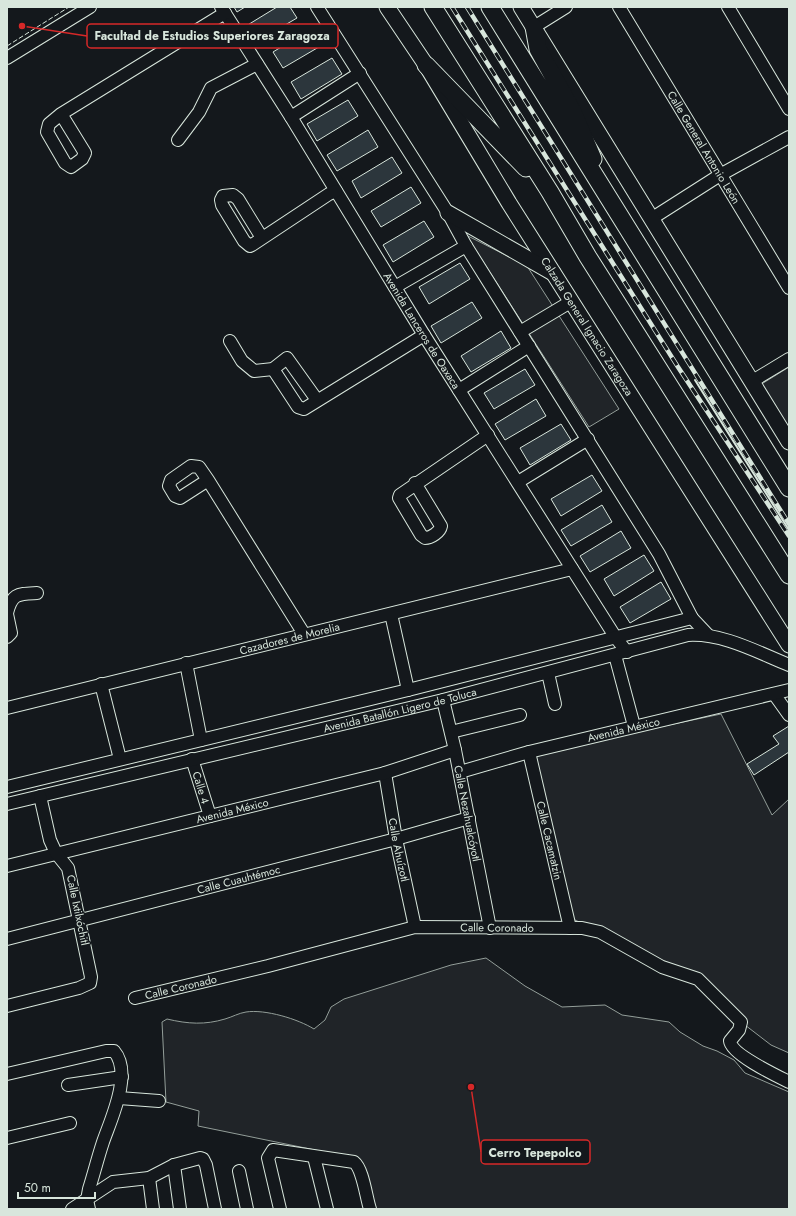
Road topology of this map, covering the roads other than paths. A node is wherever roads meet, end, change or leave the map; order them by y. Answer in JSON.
{"nodes":[{"id":1,"x":90,"y":7,"type":"edge"},
{"id":2,"x":387,"y":7,"type":"edge"},
{"id":3,"x":433,"y":7,"type":"edge"},
{"id":4,"x":490,"y":7,"type":"edge"},
{"id":5,"x":521,"y":7,"type":"edge"},
{"id":6,"x":566,"y":7,"type":"edge"},
{"id":7,"x":619,"y":7,"type":"edge"},
{"id":8,"x":728,"y":7,"type":"edge"},
{"id":9,"x":319,"y":8,"type":"edge"},
{"id":10,"x":223,"y":10,"type":"edge"},
{"id":11,"x":534,"y":27,"type":"junction"},
{"id":12,"x":7,"y":58,"type":"edge"},
{"id":13,"x":257,"y":64,"type":"junction"},
{"id":14,"x":426,"y":65,"type":"junction"},
{"id":15,"x":360,"y":73,"type":"junction"},
{"id":16,"x":789,"y":109,"type":"edge"},
{"id":17,"x":61,"y":114,"type":"dead end"},
{"id":18,"x":291,"y":117,"type":"junction"},
{"id":19,"x":789,"y":137,"type":"edge"},
{"id":20,"x":178,"y":140,"type":"dead end"},
{"id":21,"x":720,"y":175,"type":"junction"},
{"id":22,"x":336,"y":191,"type":"junction"},
{"id":23,"x":604,"y":191,"type":"junction"},
{"id":24,"x":550,"y":192,"type":"junction"},
{"id":25,"x":448,"y":213,"type":"junction"},
{"id":26,"x":651,"y":219,"type":"junction"},
{"id":27,"x":262,"y":238,"type":"dead end"},
{"id":28,"x":466,"y":246,"type":"junction"},
{"id":29,"x":555,"y":274,"type":"junction"},
{"id":30,"x":395,"y":287,"type":"junction"},
{"id":31,"x":789,"y":288,"type":"edge"},
{"id":32,"x":572,"y":301,"type":"junction"},
{"id":33,"x":520,"y":332,"type":"junction"},
{"id":34,"x":424,"y":335,"type":"junction"},
{"id":35,"x":230,"y":341,"type":"dead end"},
{"id":36,"x":529,"y":346,"type":"junction"},
{"id":37,"x":789,"y":358,"type":"edge"},
{"id":38,"x":273,"y":369,"type":"junction"},
{"id":39,"x":751,"y":382,"type":"junction"},
{"id":40,"x":459,"y":390,"type":"junction"},
{"id":41,"x":317,"y":400,"type":"junction"},
{"id":42,"x":488,"y":435,"type":"junction"},
{"id":43,"x":588,"y":439,"type":"junction"},
{"id":44,"x":789,"y":442,"type":"edge"},
{"id":45,"x":208,"y":480,"type":"dead end"},
{"id":46,"x":518,"y":482,"type":"junction"},
{"id":47,"x":415,"y":483,"type":"dead end"},
{"id":48,"x":789,"y":488,"type":"edge"},
{"id":49,"x":572,"y":569,"type":"junction"},
{"id":50,"x":789,"y":575,"type":"edge"},
{"id":51,"x":37,"y":592,"type":"dead end"},
{"id":52,"x":7,"y":613,"type":"edge"},
{"id":53,"x":391,"y":614,"type":"junction"},
{"id":54,"x":692,"y":618,"type":"junction"},
{"id":55,"x":304,"y":634,"type":"junction"},
{"id":56,"x":708,"y":635,"type":"junction"},
{"id":57,"x":7,"y":637,"type":"edge"},
{"id":58,"x":616,"y":638,"type":"junction"},
{"id":59,"x":789,"y":645,"type":"edge"},
{"id":60,"x":627,"y":652,"type":"junction"},
{"id":61,"x":615,"y":655,"type":"junction"},
{"id":62,"x":186,"y":663,"type":"junction"},
{"id":63,"x":789,"y":665,"type":"edge"},
{"id":64,"x":548,"y":673,"type":"junction"},
{"id":65,"x":101,"y":684,"type":"junction"},
{"id":66,"x":408,"y":690,"type":"junction"},
{"id":67,"x":789,"y":690,"type":"edge"},
{"id":68,"x":774,"y":694,"type":"junction"},
{"id":69,"x":443,"y":700,"type":"junction"},
{"id":70,"x":555,"y":704,"type":"dead end"},
{"id":71,"x":7,"y":708,"type":"edge"},
{"id":72,"x":789,"y":714,"type":"edge"},
{"id":73,"x":520,"y":715,"type":"dead end"},
{"id":74,"x":634,"y":726,"type":"junction"},
{"id":75,"x":451,"y":732,"type":"junction"},
{"id":76,"x":200,"y":740,"type":"junction"},
{"id":77,"x":455,"y":750,"type":"junction"},
{"id":78,"x":529,"y":752,"type":"junction"},
{"id":79,"x":120,"y":759,"type":"junction"},
{"id":80,"x":192,"y":759,"type":"junction"},
{"id":81,"x":460,"y":772,"type":"junction"},
{"id":82,"x":385,"y":773,"type":"junction"},
{"id":83,"x":7,"y":787,"type":"edge"},
{"id":84,"x":40,"y":796,"type":"junction"},
{"id":85,"x":7,"y":804,"type":"edge"},
{"id":86,"x":210,"y":816,"type":"junction"},
{"id":87,"x":469,"y":818,"type":"junction"},
{"id":88,"x":396,"y":839,"type":"junction"},
{"id":89,"x":56,"y":853,"type":"junction"},
{"id":90,"x":7,"y":866,"type":"edge"},
{"id":91,"x":80,"y":920,"type":"junction"},
{"id":92,"x":415,"y":927,"type":"junction"},
{"id":93,"x":490,"y":928,"type":"junction"},
{"id":94,"x":570,"y":928,"type":"junction"},
{"id":95,"x":7,"y":938,"type":"edge"},
{"id":96,"x":135,"y":998,"type":"dead end"},
{"id":97,"x":7,"y":1006,"type":"edge"},
{"id":98,"x":7,"y":1074,"type":"edge"},
{"id":99,"x":122,"y":1078,"type":"junction"},
{"id":100,"x":789,"y":1082,"type":"edge"},
{"id":101,"x":68,"y":1085,"type":"dead end"},
{"id":102,"x":119,"y":1098,"type":"junction"},
{"id":103,"x":159,"y":1102,"type":"dead end"},
{"id":104,"x":70,"y":1123,"type":"dead end"},
{"id":105,"x":7,"y":1138,"type":"edge"},
{"id":106,"x":314,"y":1157,"type":"junction"},
{"id":107,"x":174,"y":1166,"type":"junction"},
{"id":108,"x":239,"y":1171,"type":"dead end"},
{"id":109,"x":149,"y":1178,"type":"junction"},
{"id":110,"x":88,"y":1205,"type":"edge"},
{"id":111,"x":72,"y":1209,"type":"edge"},
{"id":112,"x":153,"y":1209,"type":"edge"},
{"id":113,"x":180,"y":1209,"type":"edge"},
{"id":114,"x":215,"y":1209,"type":"edge"},
{"id":115,"x":247,"y":1209,"type":"edge"},
{"id":116,"x":280,"y":1209,"type":"edge"},
{"id":117,"x":327,"y":1209,"type":"edge"},
{"id":118,"x":370,"y":1209,"type":"edge"}],
"edges":[{"from":1,"to":12,"type":"street"},
{"from":2,"to":14,"type":"main road","name":"Calzada General Ignacio Zaragoza"},
{"from":3,"to":24,"type":"highway"},
{"from":4,"to":23,"type":"highway"},
{"from":5,"to":11,"type":"main road"},
{"from":6,"to":11,"type":"street"},
{"from":7,"to":21,"type":"street","name":"Calle General Antonio León"},
{"from":8,"to":16,"type":"street"},
{"from":9,"to":15,"type":"street"},
{"from":10,"to":13,"type":"street","name":"Avenida Lanceros de Oaxaca"},
{"from":10,"to":17,"type":"street"},
{"from":11,"to":23,"type":"highway"},
{"from":11,"to":26,"type":"main road"},
{"from":13,"to":18,"type":"street","name":"Avenida Lanceros de Oaxaca"},
{"from":13,"to":20,"type":"street"},
{"from":14,"to":24,"type":"highway"},
{"from":14,"to":29,"type":"main road","name":"Calzada General Ignacio Zaragoza"},
{"from":15,"to":18,"type":"street"},
{"from":15,"to":25,"type":"street"},
{"from":18,"to":22,"type":"street","name":"Avenida Lanceros de Oaxaca"},
{"from":19,"to":21,"type":"street"},
{"from":21,"to":26,"type":"street"},
{"from":21,"to":31,"type":"street","name":"Calle General Antonio León"},
{"from":22,"to":27,"type":"street"},
{"from":22,"to":30,"type":"street","name":"Avenida Lanceros de Oaxaca"},
{"from":23,"to":48,"type":"highway"},
{"from":24,"to":50,"type":"highway"},
{"from":25,"to":28,"type":"street"},
{"from":25,"to":29,"type":"main road"},
{"from":26,"to":39,"type":"main road"},
{"from":28,"to":30,"type":"street"},
{"from":28,"to":33,"type":"street"},
{"from":29,"to":32,"type":"main road","name":"Calzada General Ignacio Zaragoza"},
{"from":30,"to":34,"type":"street","name":"Avenida Lanceros de Oaxaca"},
{"from":32,"to":33,"type":"street"},
{"from":32,"to":59,"type":"main road","name":"Calzada General Ignacio Zaragoza"},
{"from":33,"to":36,"type":"street"},
{"from":34,"to":40,"type":"street","name":"Avenida Lanceros de Oaxaca"},
{"from":34,"to":41,"type":"street"},
{"from":35,"to":38,"type":"street"},
{"from":36,"to":40,"type":"street"},
{"from":36,"to":43,"type":"street"},
{"from":37,"to":39,"type":"street"},
{"from":38,"to":41,"type":"street"},
{"from":38,"to":41,"type":"street"},
{"from":39,"to":44,"type":"main road"},
{"from":40,"to":42,"type":"street","name":"Avenida Lanceros de Oaxaca"},
{"from":42,"to":46,"type":"street","name":"Avenida Lanceros de Oaxaca"},
{"from":42,"to":47,"type":"street"},
{"from":43,"to":46,"type":"street"},
{"from":43,"to":54,"type":"street"},
{"from":45,"to":55,"type":"street"},
{"from":46,"to":49,"type":"street","name":"Avenida Lanceros de Oaxaca"},
{"from":49,"to":53,"type":"street","name":"Cazadores de Morelia"},
{"from":49,"to":58,"type":"street","name":"Avenida Lanceros de Oaxaca"},
{"from":51,"to":52,"type":"street"},
{"from":52,"to":57,"type":"street"},
{"from":53,"to":55,"type":"street","name":"Cazadores de Morelia"},
{"from":53,"to":66,"type":"street"},
{"from":54,"to":56,"type":"street"},
{"from":54,"to":58,"type":"street","name":"Avenida Batallón Ligero de Toluca"},
{"from":55,"to":62,"type":"street","name":"Cazadores de Morelia"},
{"from":56,"to":60,"type":"street","name":"Avenida Batallón Ligero de Toluca"},
{"from":56,"to":63,"type":"street","name":"Avenida Batallón Ligero de Toluca"},
{"from":58,"to":60,"type":"street","name":"Avenida Lanceros de Oaxaca"},
{"from":58,"to":66,"type":"street","name":"Avenida Batallón Ligero de Toluca"},
{"from":60,"to":61,"type":"street","name":"Avenida Batallón Ligero de Toluca"},
{"from":61,"to":64,"type":"street","name":"Avenida Batallón Ligero de Toluca"},
{"from":61,"to":74,"type":"street"},
{"from":62,"to":65,"type":"street","name":"Cazadores de Morelia"},
{"from":62,"to":76,"type":"street"},
{"from":64,"to":69,"type":"street","name":"Avenida Batallón Ligero de Toluca"},
{"from":64,"to":70,"type":"street"},
{"from":65,"to":71,"type":"street","name":"Cazadores de Morelia"},
{"from":65,"to":79,"type":"street"},
{"from":66,"to":76,"type":"street","name":"Avenida Batallón Ligero de Toluca"},
{"from":67,"to":68,"type":"street","name":"Avenida México"},
{"from":68,"to":72,"type":"street"},
{"from":68,"to":74,"type":"street","name":"Avenida México"},
{"from":69,"to":75,"type":"street","name":"Calle Nezahualcóyotl"},
{"from":69,"to":80,"type":"street","name":"Avenida Batallón Ligero de Toluca"},
{"from":73,"to":75,"type":"street"},
{"from":74,"to":78,"type":"street","name":"Avenida México"},
{"from":75,"to":77,"type":"street","name":"Calle Nezahualcóyotl"},
{"from":76,"to":79,"type":"street","name":"Avenida Batallón Ligero de Toluca"},
{"from":77,"to":81,"type":"street","name":"Calle Nezahualcóyotl"},
{"from":77,"to":82,"type":"street","name":"Avenida México"},
{"from":78,"to":81,"type":"street","name":"Avenida México"},
{"from":78,"to":94,"type":"street","name":"Calle Cacamatzin"},
{"from":79,"to":83,"type":"street","name":"Avenida Batallón Ligero de Toluca"},
{"from":80,"to":84,"type":"street","name":"Avenida Batallón Ligero de Toluca"},
{"from":80,"to":86,"type":"street","name":"Calle 4"},
{"from":81,"to":87,"type":"street","name":"Calle Nezahualcóyotl"},
{"from":82,"to":86,"type":"street","name":"Avenida México"},
{"from":82,"to":88,"type":"street","name":"Calle Ahuízotl"},
{"from":84,"to":85,"type":"street","name":"Avenida Batallón Ligero de Toluca"},
{"from":84,"to":89,"type":"street","name":"Calle Ixtilxóchitl"},
{"from":86,"to":89,"type":"street","name":"Avenida México"},
{"from":87,"to":88,"type":"street","name":"Calle Cuauhtémoc"},
{"from":87,"to":93,"type":"street","name":"Calle Nezahualcóyotl"},
{"from":88,"to":91,"type":"street","name":"Calle Cuauhtémoc"},
{"from":88,"to":92,"type":"street","name":"Calle Ahuízotl"},
{"from":89,"to":90,"type":"street","name":"Avenida México"},
{"from":89,"to":91,"type":"street","name":"Calle Ixtilxóchitl"},
{"from":91,"to":95,"type":"street","name":"Calle Cuauhtémoc"},
{"from":91,"to":97,"type":"street","name":"Calle Ixtilxóchitl"},
{"from":92,"to":93,"type":"street","name":"Calle Coronado"},
{"from":92,"to":96,"type":"street","name":"Calle Coronado"},
{"from":93,"to":94,"type":"street","name":"Calle Coronado"},
{"from":94,"to":100,"type":"street","name":"Calle Coronado"},
{"from":98,"to":99,"type":"street"},
{"from":99,"to":101,"type":"street"},
{"from":99,"to":102,"type":"street"},
{"from":102,"to":103,"type":"street"},
{"from":102,"to":110,"type":"street"},
{"from":104,"to":105,"type":"street"},
{"from":106,"to":116,"type":"street"},
{"from":106,"to":117,"type":"street"},
{"from":106,"to":118,"type":"street"},
{"from":107,"to":109,"type":"street"},
{"from":107,"to":113,"type":"street"},
{"from":107,"to":114,"type":"street"},
{"from":108,"to":115,"type":"street"},
{"from":109,"to":110,"type":"street"},
{"from":109,"to":112,"type":"street"},
{"from":110,"to":111,"type":"street"}]}
